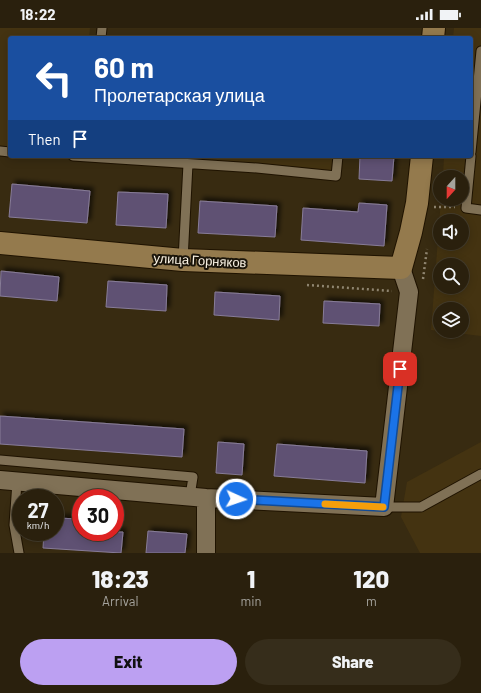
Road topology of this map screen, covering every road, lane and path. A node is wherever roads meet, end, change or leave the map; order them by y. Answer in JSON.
{"nodes":[{"id":1,"x":481,"y":51,"type":"edge"},
{"id":2,"x":473,"y":132,"type":"edge"},
{"id":3,"x":102,"y":158,"type":"edge"},
{"id":4,"x":338,"y":158,"type":"edge"},
{"id":5,"x":422,"y":158,"type":"edge"},
{"id":6,"x":471,"y":158,"type":"edge"},
{"id":7,"x":188,"y":164,"type":"junction"},
{"id":8,"x":430,"y":206,"type":"dead end"},
{"id":9,"x":466,"y":208,"type":"junction"},
{"id":10,"x":481,"y":210,"type":"edge"},
{"id":11,"x":0,"y":243,"type":"edge"},
{"id":12,"x":183,"y":260,"type":"junction"},
{"id":13,"x":401,"y":268,"type":"junction"},
{"id":14,"x":0,"y":460,"type":"edge"},
{"id":15,"x":481,"y":474,"type":"edge"},
{"id":16,"x":8,"y":481,"type":"edge"},
{"id":17,"x":198,"y":497,"type":"junction"},
{"id":18,"x":384,"y":507,"type":"junction"},
{"id":19,"x":19,"y":553,"type":"edge"},
{"id":20,"x":206,"y":553,"type":"edge"}],
"edges":[{"from":1,"to":2,"type":"lane"},
{"from":3,"to":7,"type":"lane"},
{"from":4,"to":7,"type":"lane"},
{"from":5,"to":13,"type":"main road"},
{"from":6,"to":9,"type":"lane"},
{"from":7,"to":12,"type":"lane"},
{"from":8,"to":9,"type":"path"},
{"from":9,"to":10,"type":"lane"},
{"from":11,"to":12,"type":"main road","name":"улица Горняков"},
{"from":12,"to":13,"type":"main road","name":"улица Горняков"},
{"from":13,"to":18,"type":"street"},
{"from":14,"to":17,"type":"lane"},
{"from":15,"to":18,"type":"lane"},
{"from":16,"to":17,"type":"street"},
{"from":16,"to":19,"type":"lane"},
{"from":17,"to":18,"type":"street"},
{"from":17,"to":20,"type":"street"}]}
